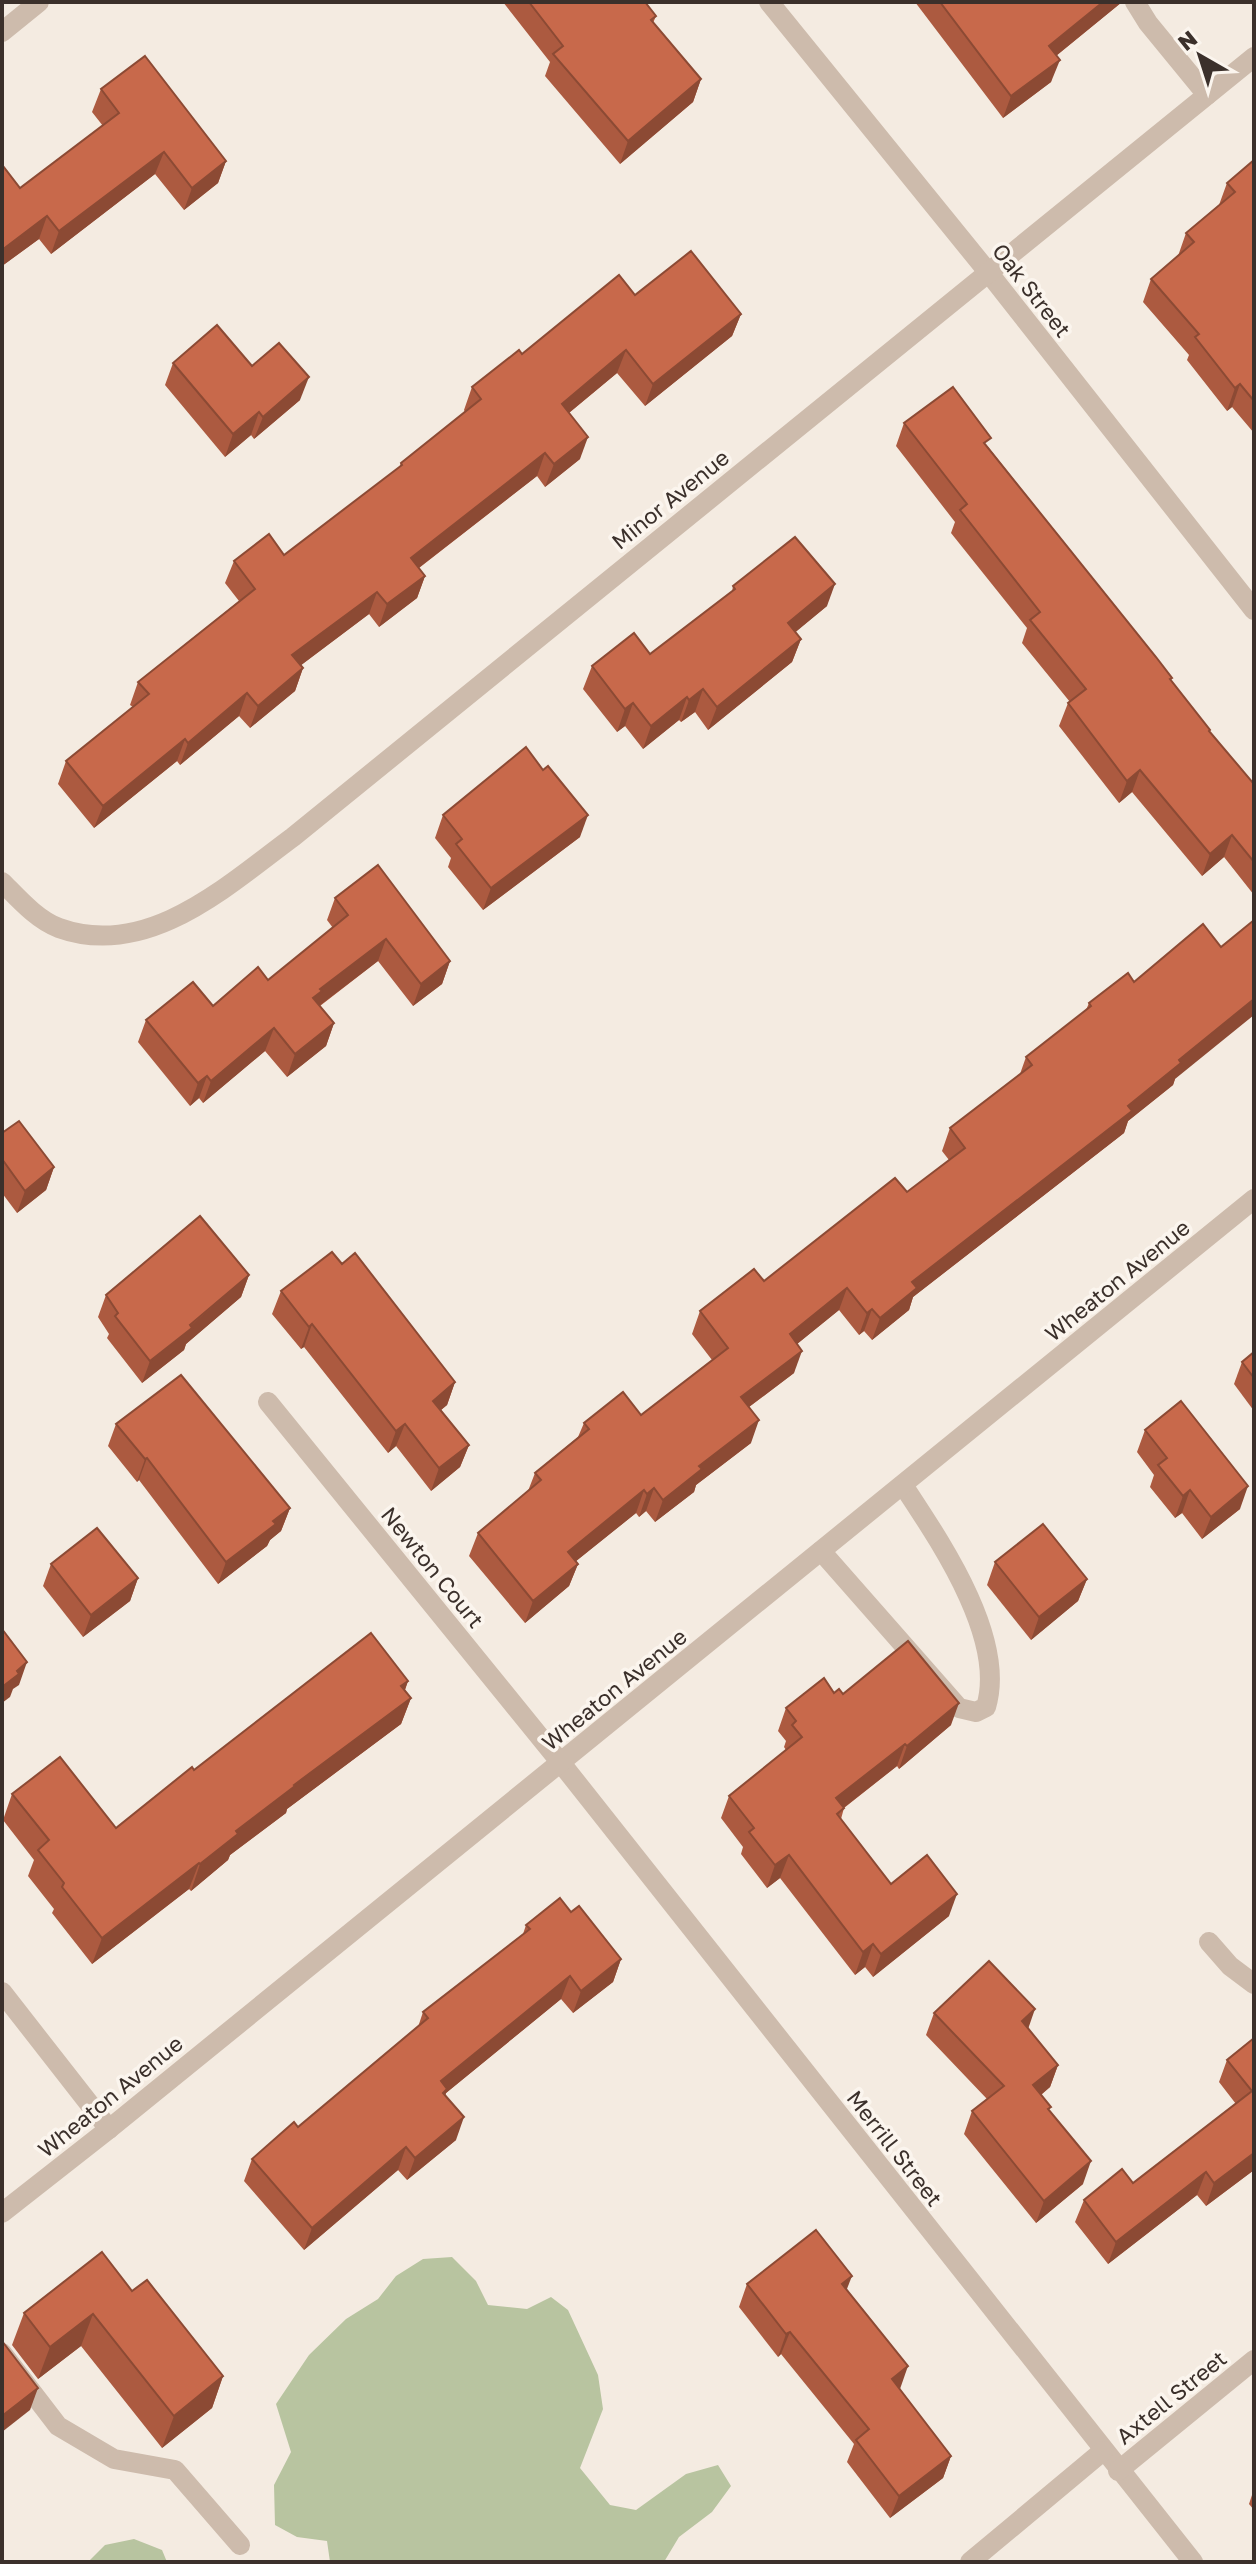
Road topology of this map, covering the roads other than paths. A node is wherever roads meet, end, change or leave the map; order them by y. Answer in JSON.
{"nodes":[{"id":1,"x":39,"y":2,"type":"edge"},
{"id":2,"x":769,"y":2,"type":"edge"},
{"id":3,"x":1135,"y":2,"type":"edge"},
{"id":4,"x":2,"y":32,"type":"edge"},
{"id":5,"x":1254,"y":57,"type":"edge"},
{"id":6,"x":1207,"y":95,"type":"junction"},
{"id":7,"x":988,"y":272,"type":"junction"},
{"id":8,"x":1254,"y":610,"type":"edge"},
{"id":9,"x":2,"y":882,"type":"edge"},
{"id":10,"x":1254,"y":1199,"type":"edge"},
{"id":11,"x":268,"y":1402,"type":"dead end"},
{"id":12,"x":903,"y":1485,"type":"junction"},
{"id":13,"x":821,"y":1551,"type":"junction"},
{"id":14,"x":561,"y":1763,"type":"junction"},
{"id":15,"x":1209,"y":1942,"type":"dead end"},
{"id":16,"x":1254,"y":1984,"type":"edge"},
{"id":17,"x":2,"y":1992,"type":"edge"},
{"id":18,"x":109,"y":2129,"type":"junction"},
{"id":19,"x":2,"y":2213,"type":"edge"},
{"id":20,"x":2,"y":2353,"type":"edge"},
{"id":21,"x":1254,"y":2360,"type":"edge"},
{"id":22,"x":1103,"y":2451,"type":"junction"},
{"id":23,"x":1118,"y":2471,"type":"junction"},
{"id":24,"x":240,"y":2545,"type":"dead end"},
{"id":25,"x":970,"y":2562,"type":"edge"},
{"id":26,"x":1193,"y":2562,"type":"edge"}],
"edges":[{"from":1,"to":4,"type":"street"},
{"from":2,"to":7,"type":"street","name":"Oak Street"},
{"from":3,"to":6,"type":"street"},
{"from":5,"to":6,"type":"street","name":"Minor Avenue"},
{"from":6,"to":7,"type":"street","name":"Minor Avenue"},
{"from":7,"to":8,"type":"street","name":"Oak Street"},
{"from":7,"to":9,"type":"street","name":"Minor Avenue"},
{"from":10,"to":12,"type":"street","name":"Wheaton Avenue"},
{"from":11,"to":14,"type":"street","name":"Newton Court"},
{"from":12,"to":13,"type":"street","name":"Wheaton Avenue"},
{"from":12,"to":13,"type":"street"},
{"from":13,"to":14,"type":"street","name":"Wheaton Avenue"},
{"from":14,"to":18,"type":"street","name":"Wheaton Avenue"},
{"from":14,"to":22,"type":"street","name":"Merrill Street"},
{"from":15,"to":16,"type":"street"},
{"from":17,"to":18,"type":"street"},
{"from":18,"to":19,"type":"street","name":"Wheaton Avenue"},
{"from":20,"to":24,"type":"street"},
{"from":21,"to":23,"type":"street","name":"Axtell Street"},
{"from":22,"to":23,"type":"street","name":"Merrill Street"},
{"from":22,"to":25,"type":"street"},
{"from":23,"to":26,"type":"street","name":"Merrill Street"}]}
